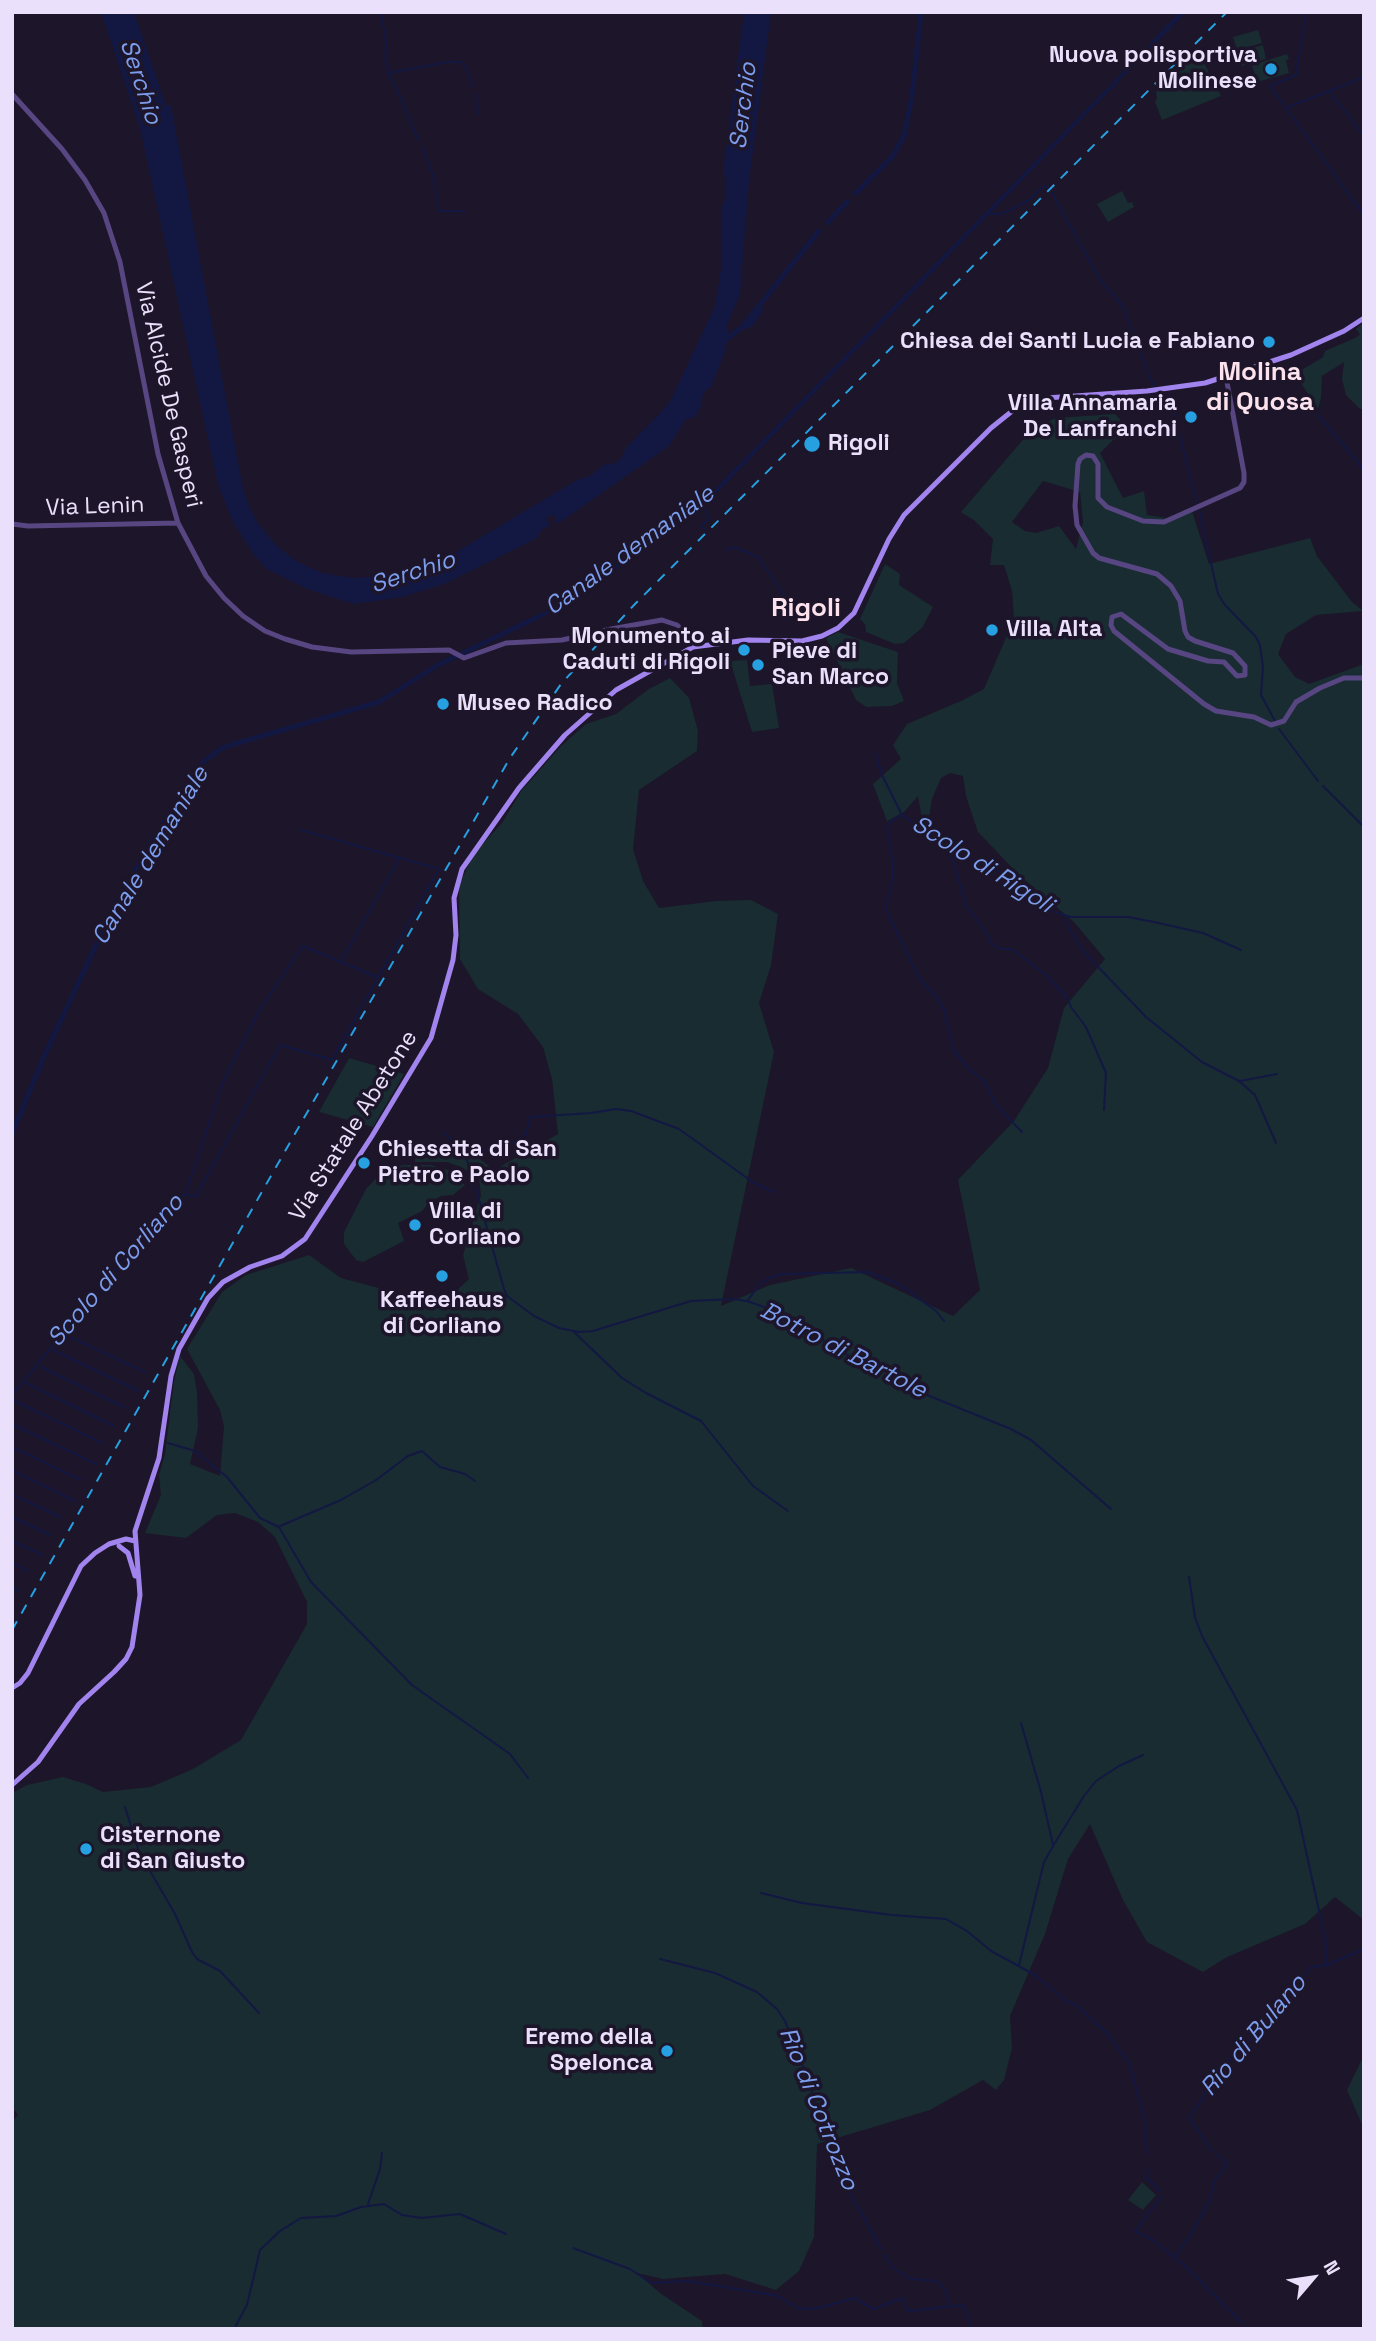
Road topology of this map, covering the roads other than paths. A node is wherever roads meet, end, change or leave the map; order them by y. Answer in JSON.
{"nodes":[{"id":1,"x":12,"y":94,"type":"edge"},
{"id":2,"x":1364,"y":318,"type":"edge"},
{"id":3,"x":1226,"y":377,"type":"junction"},
{"id":4,"x":178,"y":523,"type":"junction"},
{"id":5,"x":12,"y":524,"type":"edge"},
{"id":6,"x":698,"y":645,"type":"junction"},
{"id":7,"x":1364,"y":678,"type":"edge"},
{"id":8,"x":137,"y":1518,"type":"junction"},
{"id":9,"x":135,"y":1541,"type":"junction"},
{"id":10,"x":121,"y":1543,"type":"junction"},
{"id":11,"x":139,"y":1584,"type":"junction"},
{"id":12,"x":12,"y":1688,"type":"edge"},
{"id":13,"x":12,"y":1784,"type":"edge"}],
"edges":[{"from":1,"to":4,"type":"street","name":"Via Alcide De Gasperi"},
{"from":2,"to":3,"type":"main road","name":"Via Statale Abetone"},
{"from":3,"to":6,"type":"main road","name":"Via Statale Abetone"},
{"from":3,"to":7,"type":"street"},
{"from":4,"to":5,"type":"street","name":"Via Lenin"},
{"from":4,"to":6,"type":"street","name":"Via Alcide De Gasperi"},
{"from":6,"to":8,"type":"main road","name":"Via Statale Abetone"},
{"from":8,"to":9,"type":"main road","name":"Via Statale Abetone"},
{"from":8,"to":10,"type":"main road"},
{"from":9,"to":10,"type":"main road"},
{"from":9,"to":11,"type":"main road","name":"Via Statale Abetone"},
{"from":10,"to":11,"type":"main road"},
{"from":10,"to":12,"type":"main road"},
{"from":11,"to":13,"type":"main road","name":"Via Statale Abetone"}]}
